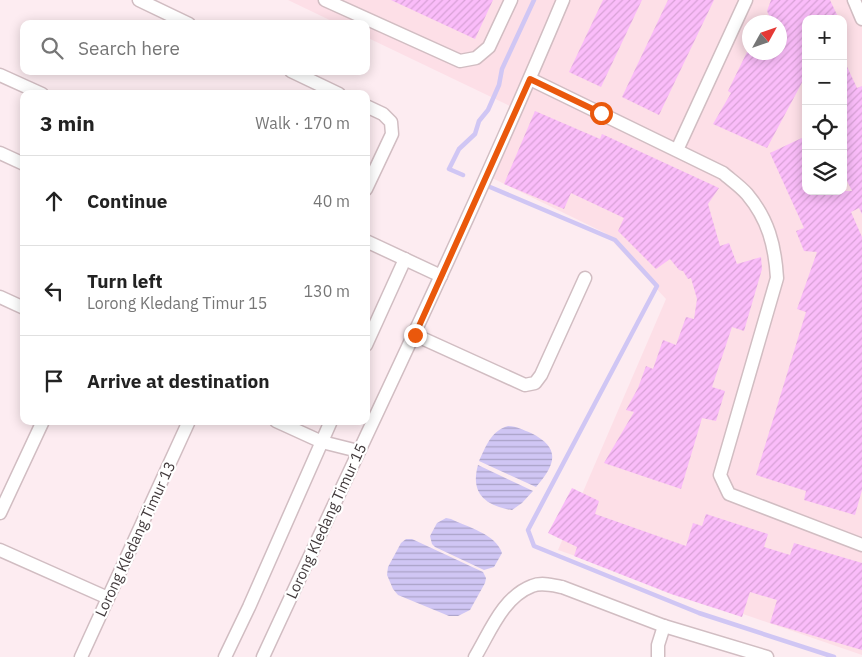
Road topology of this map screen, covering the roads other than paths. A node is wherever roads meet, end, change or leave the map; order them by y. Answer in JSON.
{"nodes":[{"id":1,"x":139,"y":0,"type":"edge"},
{"id":2,"x":324,"y":0,"type":"edge"},
{"id":3,"x":511,"y":0,"type":"edge"},
{"id":4,"x":563,"y":0,"type":"edge"},
{"id":5,"x":746,"y":0,"type":"edge"},
{"id":6,"x":854,"y":0,"type":"edge"},
{"id":7,"x":862,"y":19,"type":"edge"},
{"id":8,"x":182,"y":20,"type":"edge"},
{"id":9,"x":369,"y":20,"type":"edge"},
{"id":10,"x":370,"y":21,"type":"edge"},
{"id":11,"x":0,"y":75,"type":"edge"},
{"id":12,"x":299,"y":75,"type":"edge"},
{"id":13,"x":530,"y":79,"type":"junction"},
{"id":14,"x":33,"y":90,"type":"edge"},
{"id":15,"x":331,"y":90,"type":"edge"},
{"id":16,"x":370,"y":108,"type":"edge"},
{"id":17,"x":677,"y":150,"type":"junction"},
{"id":18,"x":0,"y":153,"type":"edge"},
{"id":19,"x":20,"y":162,"type":"edge"},
{"id":20,"x":370,"y":181,"type":"edge"},
{"id":21,"x":370,"y":243,"type":"edge"},
{"id":22,"x":405,"y":260,"type":"junction"},
{"id":23,"x":441,"y":276,"type":"junction"},
{"id":24,"x":585,"y":278,"type":"dead end"},
{"id":25,"x":0,"y":297,"type":"edge"},
{"id":26,"x":20,"y":306,"type":"edge"},
{"id":27,"x":415,"y":335,"type":"junction"},
{"id":28,"x":370,"y":336,"type":"edge"},
{"id":29,"x":41,"y":425,"type":"edge"},
{"id":30,"x":187,"y":425,"type":"edge"},
{"id":31,"x":285,"y":425,"type":"edge"},
{"id":32,"x":330,"y":425,"type":"edge"},
{"id":33,"x":322,"y":442,"type":"junction"},
{"id":34,"x":358,"y":451,"type":"junction"},
{"id":35,"x":0,"y":513,"type":"edge"},
{"id":36,"x":862,"y":545,"type":"edge"},
{"id":37,"x":0,"y":550,"type":"edge"},
{"id":38,"x":108,"y":598,"type":"junction"},
{"id":39,"x":664,"y":626,"type":"junction"},
{"id":40,"x":81,"y":657,"type":"edge"},
{"id":41,"x":225,"y":657,"type":"edge"},
{"id":42,"x":263,"y":657,"type":"edge"},
{"id":43,"x":475,"y":657,"type":"edge"},
{"id":44,"x":658,"y":657,"type":"edge"},
{"id":45,"x":767,"y":657,"type":"edge"}],
"edges":[{"from":1,"to":8,"type":"street"},
{"from":2,"to":9,"type":"street"},
{"from":3,"to":10,"type":"street"},
{"from":4,"to":13,"type":"street","name":"Lorong Kledang Timur 15"},
{"from":5,"to":17,"type":"street"},
{"from":6,"to":7,"type":"street"},
{"from":11,"to":14,"type":"street"},
{"from":12,"to":15,"type":"street"},
{"from":13,"to":17,"type":"street"},
{"from":13,"to":23,"type":"street","name":"Lorong Kledang Timur 15"},
{"from":16,"to":20,"type":"street"},
{"from":17,"to":36,"type":"street"},
{"from":18,"to":19,"type":"street"},
{"from":21,"to":22,"type":"street"},
{"from":22,"to":23,"type":"street"},
{"from":22,"to":28,"type":"street"},
{"from":23,"to":27,"type":"street","name":"Lorong Kledang Timur 15"},
{"from":24,"to":27,"type":"street"},
{"from":25,"to":26,"type":"street"},
{"from":27,"to":34,"type":"street","name":"Lorong Kledang Timur 15"},
{"from":29,"to":35,"type":"street"},
{"from":30,"to":38,"type":"street","name":"Lorong Kledang Timur 13"},
{"from":31,"to":33,"type":"street"},
{"from":32,"to":33,"type":"street"},
{"from":33,"to":34,"type":"street"},
{"from":33,"to":41,"type":"street"},
{"from":34,"to":42,"type":"street","name":"Lorong Kledang Timur 15"},
{"from":37,"to":38,"type":"street"},
{"from":38,"to":40,"type":"street","name":"Lorong Kledang Timur 13"},
{"from":39,"to":43,"type":"street"},
{"from":39,"to":44,"type":"street"},
{"from":39,"to":45,"type":"street"}]}
